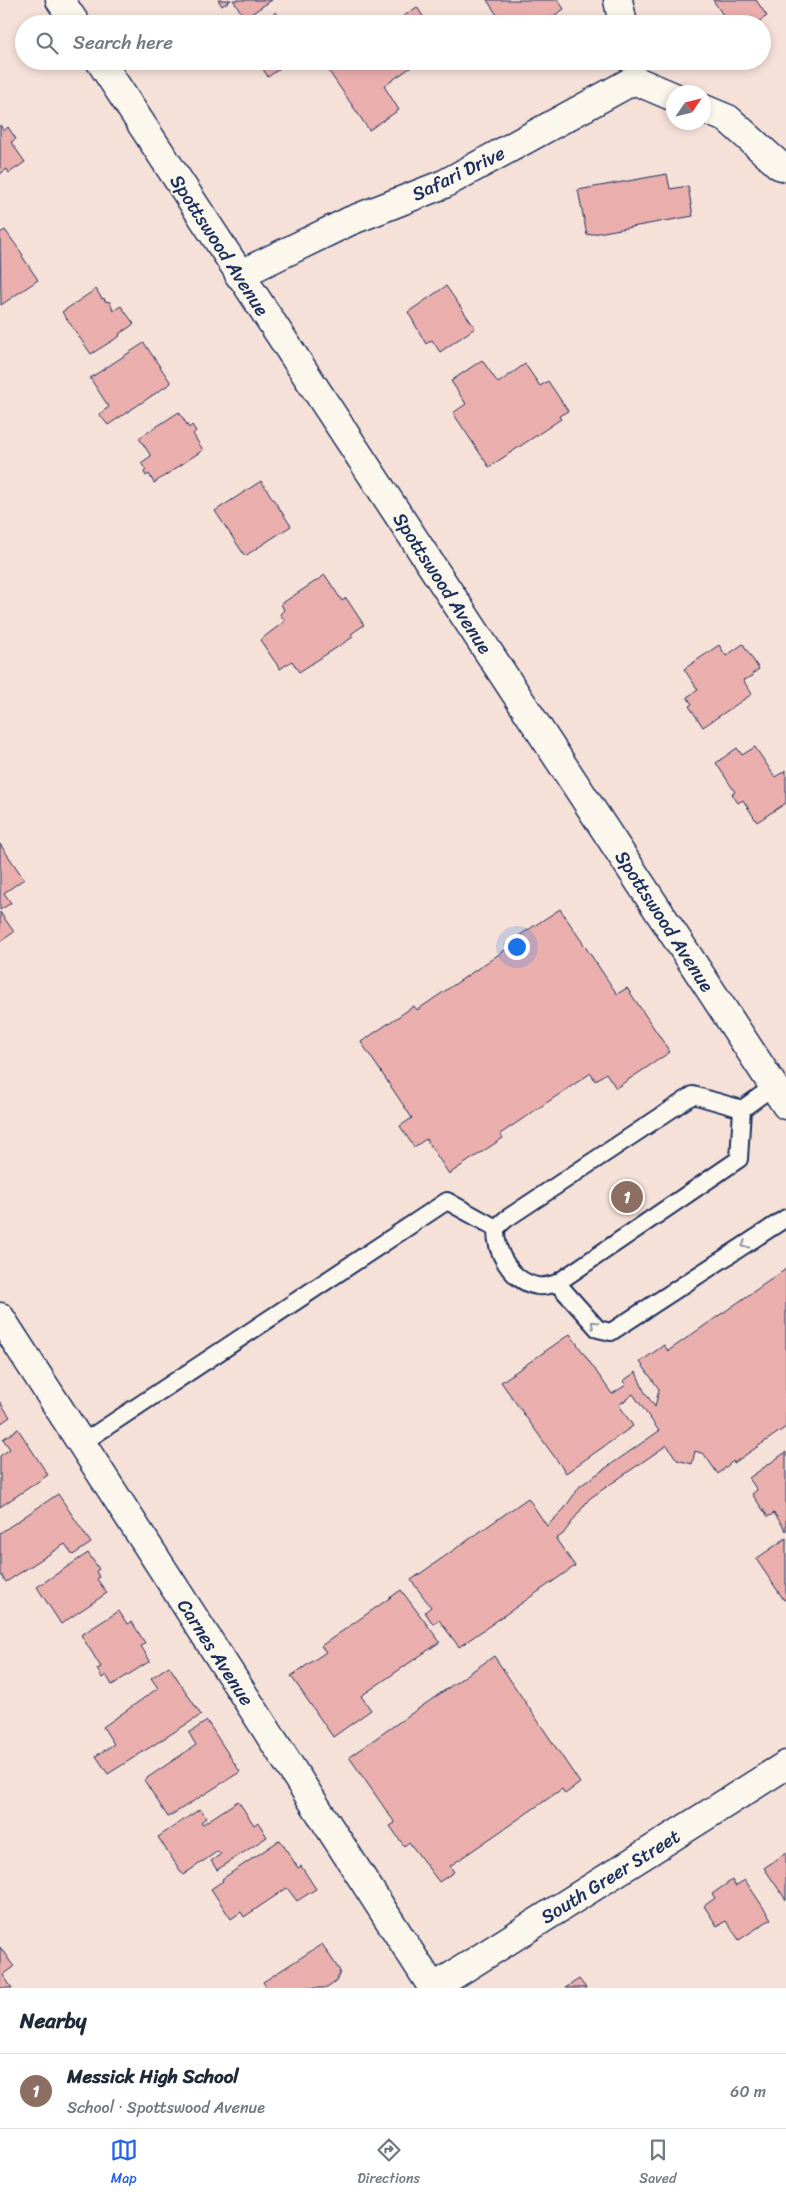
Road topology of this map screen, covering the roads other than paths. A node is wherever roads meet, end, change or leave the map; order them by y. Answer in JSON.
{"nodes":[{"id":1,"x":60,"y":0,"type":"edge"},
{"id":2,"x":618,"y":0,"type":"edge"},
{"id":3,"x":70,"y":15,"type":"edge"},
{"id":4,"x":621,"y":15,"type":"edge"},
{"id":5,"x":106,"y":70,"type":"edge"},
{"id":6,"x":632,"y":71,"type":"edge"},
{"id":7,"x":666,"y":92,"type":"edge"},
{"id":8,"x":711,"y":112,"type":"edge"},
{"id":9,"x":786,"y":166,"type":"edge"},
{"id":10,"x":239,"y":275,"type":"junction"},
{"id":11,"x":780,"y":1096,"type":"edge"},
{"id":12,"x":742,"y":1109,"type":"junction"},
{"id":13,"x":786,"y":1218,"type":"edge"},
{"id":14,"x":496,"y":1228,"type":"junction"},
{"id":15,"x":557,"y":1283,"type":"junction"},
{"id":16,"x":0,"y":1317,"type":"edge"},
{"id":17,"x":82,"y":1443,"type":"junction"},
{"id":18,"x":786,"y":1765,"type":"edge"},
{"id":19,"x":433,"y":1988,"type":"edge"}],
"edges":[{"from":1,"to":3,"type":"street"},
{"from":2,"to":4,"type":"street"},
{"from":5,"to":10,"type":"street","name":"Spottswood Avenue"},
{"from":6,"to":7,"type":"street","name":"Safari Drive"},
{"from":6,"to":10,"type":"street","name":"Safari Drive"},
{"from":8,"to":9,"type":"street"},
{"from":10,"to":11,"type":"street","name":"Spottswood Avenue"},
{"from":11,"to":12,"type":"lane"},
{"from":12,"to":14,"type":"lane"},
{"from":12,"to":15,"type":"lane"},
{"from":13,"to":15,"type":"lane","one_way":true},
{"from":14,"to":15,"type":"lane"},
{"from":14,"to":17,"type":"lane"},
{"from":16,"to":17,"type":"street","name":"Carnes Avenue"},
{"from":17,"to":19,"type":"street","name":"Carnes Avenue"},
{"from":18,"to":19,"type":"street","name":"South Greer Street"}]}
